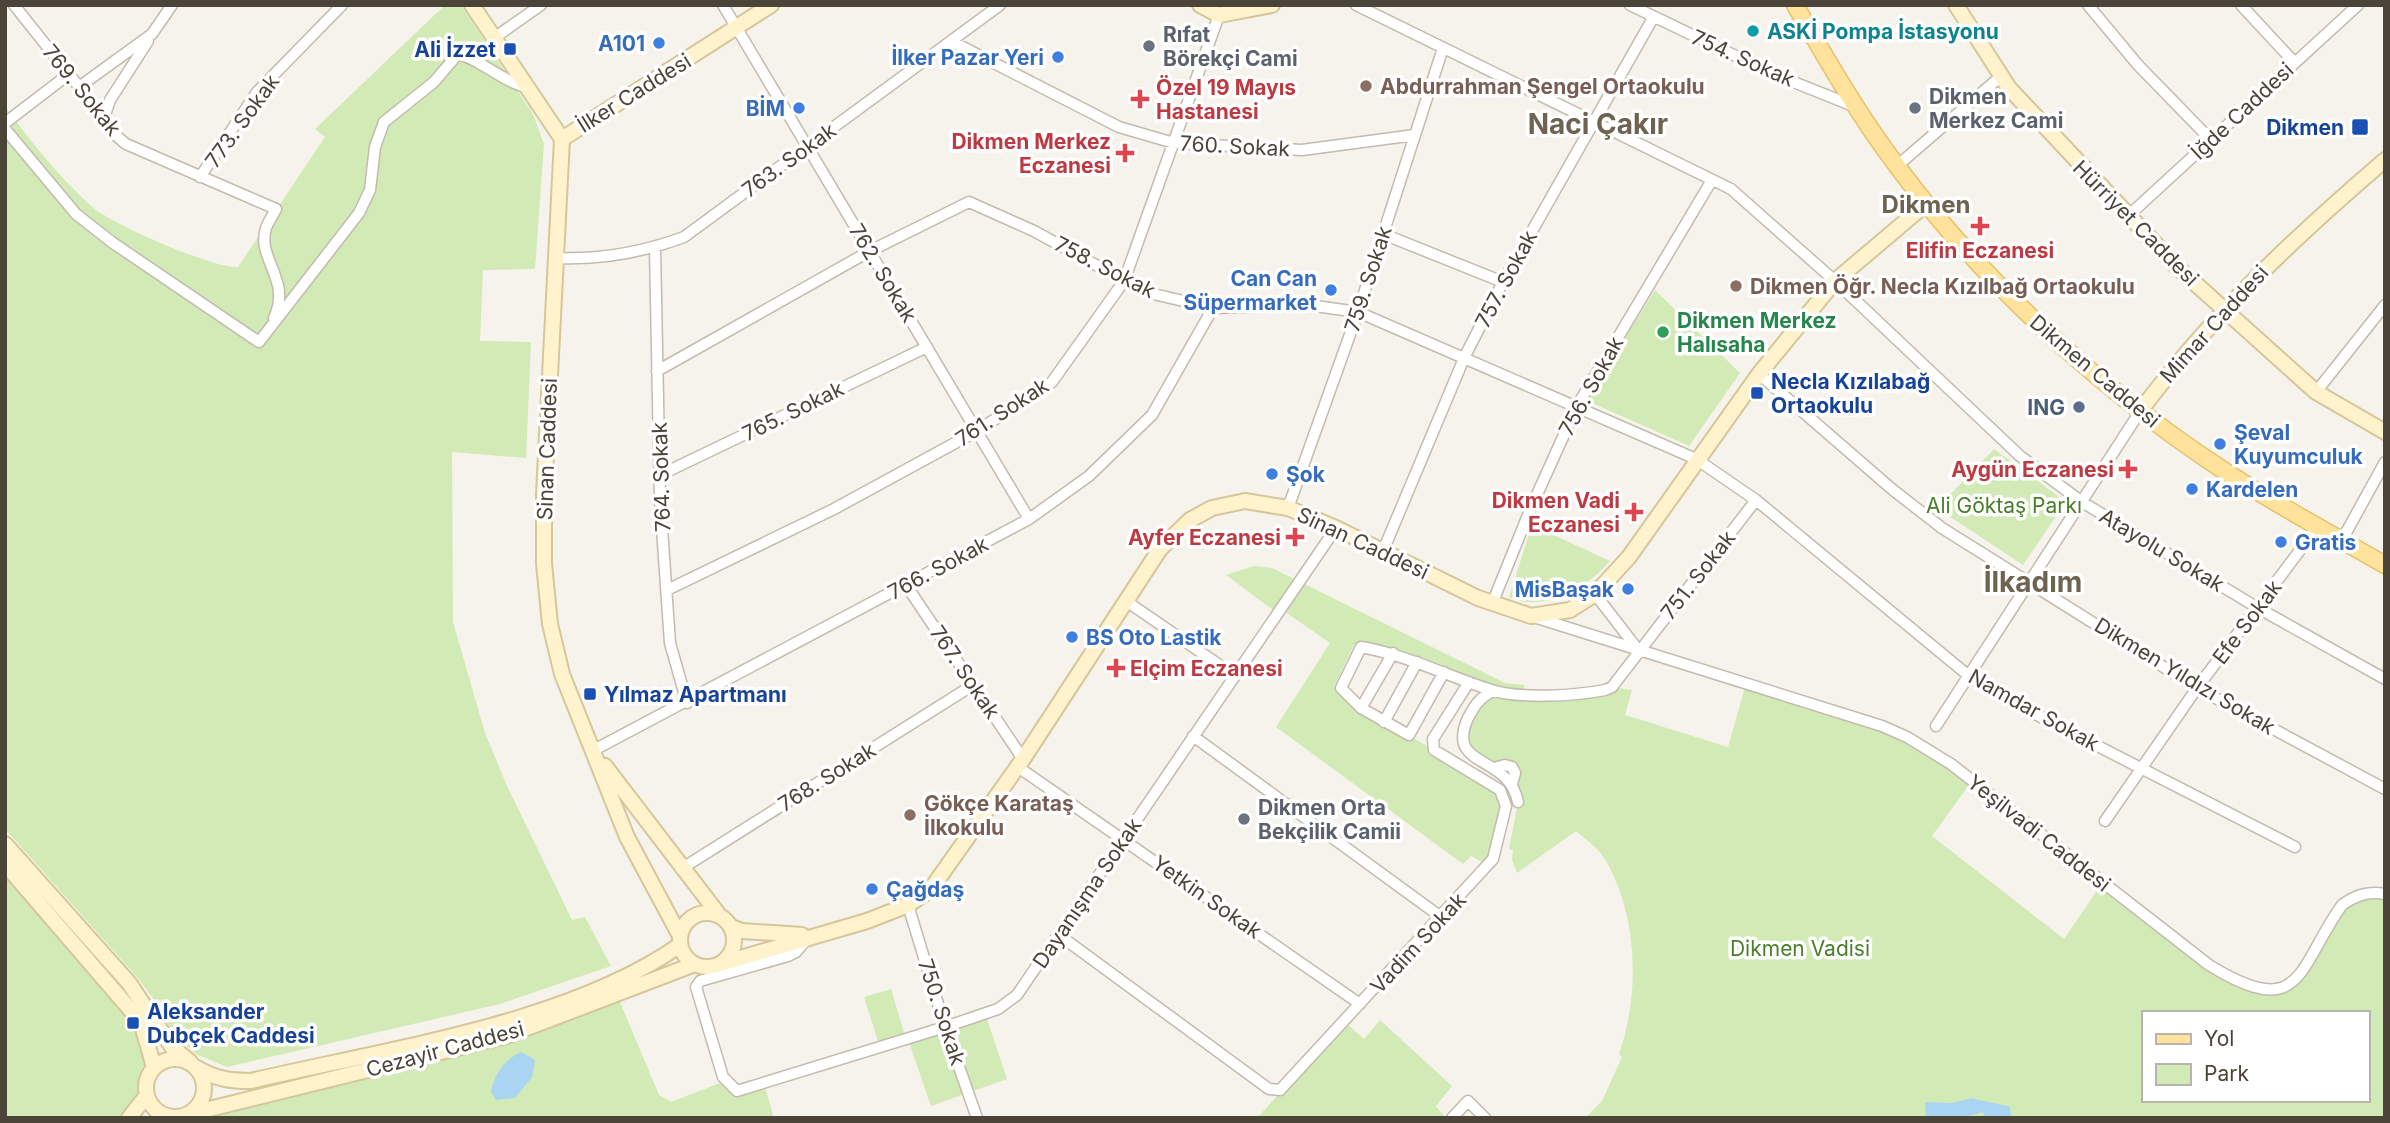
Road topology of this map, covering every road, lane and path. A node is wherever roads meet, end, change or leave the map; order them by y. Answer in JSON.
{"nodes":[{"id":1,"x":14,"y":5,"type":"edge"},
{"id":2,"x":342,"y":5,"type":"edge"},
{"id":3,"x":471,"y":5,"type":"edge"},
{"id":4,"x":541,"y":5,"type":"edge"},
{"id":5,"x":723,"y":5,"type":"edge"},
{"id":6,"x":771,"y":5,"type":"edge"},
{"id":7,"x":1000,"y":5,"type":"edge"},
{"id":8,"x":1200,"y":5,"type":"edge"},
{"id":9,"x":1272,"y":5,"type":"edge"},
{"id":10,"x":1356,"y":5,"type":"edge"},
{"id":11,"x":1630,"y":5,"type":"edge"},
{"id":12,"x":1795,"y":5,"type":"edge"},
{"id":13,"x":1956,"y":5,"type":"edge"},
{"id":14,"x":2088,"y":5,"type":"edge"},
{"id":15,"x":2241,"y":5,"type":"edge"},
{"id":16,"x":2358,"y":5,"type":"edge"},
{"id":17,"x":169,"y":6,"type":"edge"},
{"id":18,"x":1237,"y":9,"type":"edge"},
{"id":19,"x":1219,"y":15,"type":"junction"},
{"id":20,"x":1653,"y":18,"type":"junction"},
{"id":21,"x":737,"y":28,"type":"junction"},
{"id":22,"x":152,"y":34,"type":"junction"},
{"id":23,"x":494,"y":38,"type":"junction"},
{"id":24,"x":951,"y":41,"type":"junction"},
{"id":25,"x":1443,"y":48,"type":"junction"},
{"id":26,"x":2294,"y":62,"type":"junction"},
{"id":27,"x":69,"y":74,"type":"junction"},
{"id":28,"x":2000,"y":77,"type":"junction"},
{"id":29,"x":79,"y":87,"type":"junction"},
{"id":30,"x":527,"y":87,"type":"junction"},
{"id":31,"x":1857,"y":108,"type":"junction"},
{"id":32,"x":104,"y":118,"type":"junction"},
{"id":33,"x":5,"y":122,"type":"edge"},
{"id":34,"x":1593,"y":122,"type":"junction"},
{"id":35,"x":5,"y":129,"type":"edge"},
{"id":36,"x":1415,"y":135,"type":"junction"},
{"id":37,"x":562,"y":139,"type":"junction"},
{"id":38,"x":2211,"y":140,"type":"junction"},
{"id":39,"x":1174,"y":143,"type":"junction"},
{"id":40,"x":808,"y":146,"type":"junction"},
{"id":41,"x":2385,"y":160,"type":"edge"},
{"id":42,"x":1897,"y":166,"type":"junction"},
{"id":43,"x":200,"y":177,"type":"junction"},
{"id":44,"x":1712,"y":180,"type":"junction"},
{"id":45,"x":1926,"y":204,"type":"junction"},
{"id":46,"x":2127,"y":216,"type":"junction"},
{"id":47,"x":1383,"y":234,"type":"junction"},
{"id":48,"x":655,"y":248,"type":"junction"},
{"id":49,"x":870,"y":251,"type":"junction"},
{"id":50,"x":555,"y":258,"type":"junction"},
{"id":51,"x":1124,"y":281,"type":"junction"},
{"id":52,"x":1835,"y":281,"type":"junction"},
{"id":53,"x":1503,"y":282,"type":"junction"},
{"id":54,"x":2385,"y":305,"type":"edge"},
{"id":55,"x":1213,"y":308,"type":"junction"},
{"id":56,"x":2224,"y":308,"type":"junction"},
{"id":57,"x":1358,"y":312,"type":"junction"},
{"id":58,"x":270,"y":329,"type":"junction"},
{"id":59,"x":927,"y":347,"type":"junction"},
{"id":60,"x":1465,"y":356,"type":"junction"},
{"id":61,"x":657,"y":371,"type":"junction"},
{"id":62,"x":1759,"y":374,"type":"junction"},
{"id":63,"x":2316,"y":392,"type":"junction"},
{"id":64,"x":1577,"y":406,"type":"junction"},
{"id":65,"x":2141,"y":410,"type":"junction"},
{"id":66,"x":977,"y":431,"type":"junction"},
{"id":67,"x":2385,"y":432,"type":"edge"},
{"id":68,"x":1696,"y":459,"type":"junction"},
{"id":69,"x":2385,"y":462,"type":"edge"},
{"id":70,"x":660,"y":475,"type":"junction"},
{"id":71,"x":1756,"y":500,"type":"junction"},
{"id":72,"x":2082,"y":502,"type":"junction"},
{"id":73,"x":1288,"y":508,"type":"junction"},
{"id":74,"x":1029,"y":519,"type":"junction"},
{"id":75,"x":2318,"y":526,"type":"junction"},
{"id":76,"x":1336,"y":528,"type":"junction"},
{"id":77,"x":2342,"y":540,"type":"junction"},
{"id":78,"x":1383,"y":551,"type":"junction"},
{"id":79,"x":2385,"y":565,"type":"edge"},
{"id":80,"x":2030,"y":583,"type":"junction"},
{"id":81,"x":906,"y":585,"type":"junction"},
{"id":82,"x":667,"y":590,"type":"junction"},
{"id":83,"x":1595,"y":594,"type":"junction"},
{"id":84,"x":1126,"y":601,"type":"junction"},
{"id":85,"x":1492,"y":604,"type":"junction"},
{"id":86,"x":2258,"y":608,"type":"junction"},
{"id":87,"x":1531,"y":616,"type":"junction"},
{"id":88,"x":1640,"y":651,"type":"junction"},
{"id":89,"x":1393,"y":653,"type":"junction"},
{"id":90,"x":1418,"y":662,"type":"junction"},
{"id":91,"x":1444,"y":672,"type":"junction"},
{"id":92,"x":1234,"y":675,"type":"junction"},
{"id":93,"x":1969,"y":676,"type":"junction"},
{"id":94,"x":2385,"y":679,"type":"edge"},
{"id":95,"x":1469,"y":682,"type":"junction"},
{"id":96,"x":973,"y":685,"type":"junction"},
{"id":97,"x":2197,"y":688,"type":"junction"},
{"id":98,"x":1493,"y":691,"type":"junction"},
{"id":99,"x":687,"y":702,"type":"junction"},
{"id":100,"x":1361,"y":708,"type":"junction"},
{"id":101,"x":1384,"y":722,"type":"junction"},
{"id":102,"x":1936,"y":726,"type":"dead end"},
{"id":103,"x":1193,"y":736,"type":"junction"},
{"id":104,"x":594,"y":750,"type":"junction"},
{"id":105,"x":1021,"y":763,"type":"junction"},
{"id":106,"x":2140,"y":769,"type":"junction"},
{"id":107,"x":2385,"y":789,"type":"edge"},
{"id":108,"x":1518,"y":802,"type":"dead end"},
{"id":109,"x":2105,"y":821,"type":"dead end"},
{"id":110,"x":1124,"y":839,"type":"junction"},
{"id":111,"x":5,"y":844,"type":"edge"},
{"id":112,"x":2295,"y":847,"type":"dead end"},
{"id":113,"x":681,"y":869,"type":"junction"},
{"id":114,"x":8,"y":872,"type":"edge"},
{"id":115,"x":2385,"y":894,"type":"edge"},
{"id":116,"x":908,"y":905,"type":"junction"},
{"id":117,"x":719,"y":915,"type":"junction"},
{"id":118,"x":1441,"y":917,"type":"junction"},
{"id":119,"x":731,"y":927,"type":"junction"},
{"id":120,"x":1059,"y":935,"type":"junction"},
{"id":121,"x":811,"y":936,"type":"junction"},
{"id":122,"x":680,"y":940,"type":"junction"},
{"id":123,"x":695,"y":964,"type":"junction"},
{"id":124,"x":720,"y":964,"type":"junction"},
{"id":125,"x":609,"y":992,"type":"junction"},
{"id":126,"x":1360,"y":1004,"type":"junction"},
{"id":127,"x":945,"y":1027,"type":"junction"},
{"id":128,"x":194,"y":1065,"type":"junction"},
{"id":129,"x":154,"y":1067,"type":"junction"},
{"id":130,"x":147,"y":1095,"type":"junction"},
{"id":131,"x":188,"y":1114,"type":"junction"},
{"id":132,"x":166,"y":1117,"type":"edge"},
{"id":133,"x":129,"y":1118,"type":"edge"},
{"id":134,"x":977,"y":1118,"type":"edge"},
{"id":135,"x":1452,"y":1118,"type":"edge"},
{"id":136,"x":1485,"y":1118,"type":"edge"}],
"edges":[{"from":1,"to":27,"type":"street","name":"769. Sokak"},
{"from":2,"to":43,"type":"street","name":"773. Sokak"},
{"from":3,"to":23,"type":"main road","name":"İlker Caddesi"},
{"from":4,"to":23,"type":"street"},
{"from":5,"to":21,"type":"street","name":"762. Sokak"},
{"from":6,"to":21,"type":"main road","name":"İlker Caddesi"},
{"from":7,"to":24,"type":"street","name":"763. Sokak"},
{"from":8,"to":19,"type":"main road"},
{"from":9,"to":18,"type":"main road"},
{"from":10,"to":25,"type":"street","name":"Atayolu Sokak"},
{"from":11,"to":20,"type":"street","name":"754. Sokak"},
{"from":12,"to":31,"type":"main road","name":"Dikmen Caddesi"},
{"from":13,"to":28,"type":"main road","name":"Hürriyet Caddesi"},
{"from":14,"to":38,"type":"street"},
{"from":15,"to":26,"type":"street"},
{"from":16,"to":26,"type":"street","name":"İğde Caddesi"},
{"from":17,"to":22,"type":"street"},
{"from":18,"to":19,"type":"main road"},
{"from":19,"to":39,"type":"street","name":"761. Sokak"},
{"from":20,"to":31,"type":"street","name":"754. Sokak"},
{"from":20,"to":34,"type":"street","name":"757. Sokak"},
{"from":21,"to":37,"type":"main road","name":"İlker Caddesi"},
{"from":21,"to":40,"type":"street","name":"762. Sokak"},
{"from":22,"to":29,"type":"street"},
{"from":22,"to":32,"type":"street"},
{"from":23,"to":30,"type":"main road","name":"İlker Caddesi"},
{"from":24,"to":39,"type":"street","name":"760. Sokak"},
{"from":24,"to":40,"type":"street","name":"763. Sokak"},
{"from":25,"to":34,"type":"street","name":"Atayolu Sokak"},
{"from":25,"to":36,"type":"street","name":"759. Sokak"},
{"from":26,"to":38,"type":"street","name":"İğde Caddesi"},
{"from":27,"to":29,"type":"street","name":"769. Sokak"},
{"from":27,"to":33,"type":"street"},
{"from":28,"to":42,"type":"street"},
{"from":28,"to":46,"type":"main road","name":"Hürriyet Caddesi"},
{"from":29,"to":32,"type":"street","name":"769. Sokak"},
{"from":30,"to":37,"type":"main road","name":"İlker Caddesi"},
{"from":30,"to":58,"type":"street"},
{"from":31,"to":42,"type":"main road","name":"Dikmen Caddesi"},
{"from":32,"to":43,"type":"street","name":"769. Sokak"},
{"from":34,"to":44,"type":"street","name":"Atayolu Sokak"},
{"from":34,"to":53,"type":"street","name":"757. Sokak"},
{"from":35,"to":58,"type":"street"},
{"from":36,"to":39,"type":"street","name":"760. Sokak"},
{"from":36,"to":47,"type":"street","name":"759. Sokak"},
{"from":37,"to":50,"type":"main road","name":"Sinan Caddesi"},
{"from":38,"to":46,"type":"street","name":"İğde Caddesi"},
{"from":39,"to":51,"type":"street","name":"761. Sokak"},
{"from":40,"to":48,"type":"street","name":"763. Sokak"},
{"from":40,"to":49,"type":"street","name":"762. Sokak"},
{"from":41,"to":56,"type":"main road","name":"Mimar Caddesi"},
{"from":42,"to":45,"type":"main road","name":"Dikmen Caddesi"},
{"from":43,"to":58,"type":"street","name":"769. Sokak"},
{"from":44,"to":52,"type":"street","name":"Atayolu Sokak"},
{"from":44,"to":64,"type":"street","name":"756. Sokak"},
{"from":45,"to":52,"type":"main road","name":"Sinan Caddesi"},
{"from":45,"to":65,"type":"main road","name":"Dikmen Caddesi"},
{"from":46,"to":56,"type":"main road","name":"Hürriyet Caddesi"},
{"from":47,"to":53,"type":"street"},
{"from":47,"to":57,"type":"street","name":"759. Sokak"},
{"from":48,"to":50,"type":"street","name":"763. Sokak"},
{"from":48,"to":61,"type":"street","name":"764. Sokak"},
{"from":49,"to":51,"type":"street","name":"758. Sokak"},
{"from":49,"to":59,"type":"street","name":"762. Sokak"},
{"from":49,"to":61,"type":"street","name":"758. Sokak"},
{"from":50,"to":104,"type":"main road","name":"Sinan Caddesi"},
{"from":51,"to":55,"type":"street","name":"758. Sokak"},
{"from":51,"to":66,"type":"street","name":"761. Sokak"},
{"from":52,"to":62,"type":"main road","name":"Sinan Caddesi"},
{"from":52,"to":72,"type":"street","name":"Atayolu Sokak"},
{"from":53,"to":60,"type":"street","name":"757. Sokak"},
{"from":54,"to":63,"type":"street"},
{"from":55,"to":57,"type":"street","name":"758. Sokak"},
{"from":55,"to":74,"type":"street","name":"766. Sokak"},
{"from":56,"to":63,"type":"main road","name":"Hürriyet Caddesi"},
{"from":56,"to":65,"type":"main road","name":"Mimar Caddesi"},
{"from":57,"to":60,"type":"street","name":"758. Sokak"},
{"from":57,"to":73,"type":"street","name":"759. Sokak"},
{"from":59,"to":66,"type":"street","name":"762. Sokak"},
{"from":59,"to":70,"type":"street","name":"765. Sokak"},
{"from":60,"to":64,"type":"street","name":"758. Sokak"},
{"from":60,"to":78,"type":"street","name":"757. Sokak"},
{"from":61,"to":70,"type":"street","name":"764. Sokak"},
{"from":62,"to":68,"type":"main road","name":"Sinan Caddesi"},
{"from":62,"to":80,"type":"street","name":"Dikmen Yıldızı Sokak"},
{"from":63,"to":67,"type":"main road","name":"Hürriyet Caddesi"},
{"from":64,"to":68,"type":"street","name":"758. Sokak"},
{"from":64,"to":85,"type":"street","name":"756. Sokak"},
{"from":65,"to":72,"type":"street","name":"Mimar Caddesi"},
{"from":65,"to":75,"type":"main road","name":"Dikmen Caddesi"},
{"from":66,"to":74,"type":"street","name":"762. Sokak"},
{"from":66,"to":82,"type":"street","name":"761. Sokak"},
{"from":68,"to":71,"type":"street","name":"Namdar Sokak"},
{"from":68,"to":83,"type":"main road","name":"Sinan Caddesi"},
{"from":69,"to":77,"type":"street"},
{"from":70,"to":82,"type":"street","name":"764. Sokak"},
{"from":71,"to":88,"type":"street","name":"751. Sokak"},
{"from":71,"to":93,"type":"street","name":"Namdar Sokak"},
{"from":72,"to":80,"type":"street","name":"Mimar Caddesi"},
{"from":72,"to":86,"type":"street","name":"Atayolu Sokak"},
{"from":73,"to":76,"type":"main road","name":"Sinan Caddesi"},
{"from":73,"to":84,"type":"main road","name":"Sinan Caddesi"},
{"from":74,"to":81,"type":"street","name":"766. Sokak"},
{"from":75,"to":77,"type":"main road","name":"Dikmen Caddesi"},
{"from":75,"to":86,"type":"street","name":"Efe Sokak"},
{"from":76,"to":78,"type":"main road","name":"Sinan Caddesi"},
{"from":76,"to":92,"type":"street","name":"Dayanışma Sokak"},
{"from":77,"to":79,"type":"main road","name":"Dikmen Caddesi"},
{"from":78,"to":85,"type":"main road","name":"Sinan Caddesi"},
{"from":80,"to":93,"type":"street","name":"Mimar Caddesi"},
{"from":80,"to":97,"type":"street","name":"Dikmen Yıldızı Sokak"},
{"from":81,"to":96,"type":"street","name":"767. Sokak"},
{"from":81,"to":99,"type":"street","name":"766. Sokak"},
{"from":82,"to":99,"type":"street","name":"764. Sokak"},
{"from":83,"to":87,"type":"main road","name":"Sinan Caddesi"},
{"from":83,"to":88,"type":"street"},
{"from":84,"to":92,"type":"street"},
{"from":84,"to":105,"type":"main road","name":"Sinan Caddesi"},
{"from":85,"to":87,"type":"main road","name":"Sinan Caddesi"},
{"from":86,"to":94,"type":"street","name":"Atayolu Sokak"},
{"from":86,"to":97,"type":"street","name":"Efe Sokak"},
{"from":87,"to":88,"type":"street","name":"Yeşilvadi Caddesi"},
{"from":88,"to":98,"type":"street","name":"751. Sokak"},
{"from":88,"to":115,"type":"street","name":"Yeşilvadi Caddesi"},
{"from":89,"to":90,"type":"street","name":"751. Sokak"},
{"from":89,"to":100,"type":"street"},
{"from":89,"to":100,"type":"street","name":"751. Sokak"},
{"from":90,"to":91,"type":"street","name":"751. Sokak"},
{"from":90,"to":101,"type":"street"},
{"from":91,"to":95,"type":"street","name":"751. Sokak"},
{"from":91,"to":101,"type":"street"},
{"from":92,"to":103,"type":"street","name":"Dayanışma Sokak"},
{"from":93,"to":102,"type":"street","name":"Mimar Caddesi"},
{"from":93,"to":106,"type":"street","name":"Namdar Sokak"},
{"from":95,"to":98,"type":"street","name":"751. Sokak"},
{"from":95,"to":118,"type":"street","name":"Vadim Sokak"},
{"from":96,"to":105,"type":"street","name":"767. Sokak"},
{"from":96,"to":113,"type":"street","name":"768. Sokak"},
{"from":97,"to":106,"type":"street","name":"Efe Sokak"},
{"from":97,"to":107,"type":"street","name":"Dikmen Yıldızı Sokak"},
{"from":98,"to":108,"type":"street"},
{"from":99,"to":104,"type":"street","name":"766. Sokak"},
{"from":100,"to":101,"type":"street"},
{"from":103,"to":110,"type":"street","name":"Dayanışma Sokak"},
{"from":103,"to":118,"type":"street"},
{"from":104,"to":113,"type":"main road","name":"Sinan Caddesi"},
{"from":104,"to":122,"type":"main road","name":"Sinan Caddesi"},
{"from":105,"to":110,"type":"street","name":"Yetkin Sokak"},
{"from":105,"to":116,"type":"main road","name":"Sinan Caddesi"},
{"from":106,"to":109,"type":"street","name":"Efe Sokak"},
{"from":106,"to":112,"type":"street","name":"Namdar Sokak"},
{"from":110,"to":120,"type":"street","name":"Dayanışma Sokak"},
{"from":110,"to":126,"type":"street","name":"Yetkin Sokak"},
{"from":111,"to":128,"type":"main road"},
{"from":113,"to":117,"type":"main road","name":"Sinan Caddesi"},
{"from":114,"to":129,"type":"main road"},
{"from":116,"to":121,"type":"main road","name":"Sinan Caddesi"},
{"from":116,"to":127,"type":"street","name":"750. Sokak"},
{"from":117,"to":119,"type":"main road"},
{"from":117,"to":122,"type":"main road"},
{"from":118,"to":126,"type":"street","name":"Vadim Sokak"},
{"from":119,"to":121,"type":"main road","name":"Sinan Caddesi"},
{"from":119,"to":124,"type":"main road"},
{"from":120,"to":126,"type":"street","name":"Vadim Sokak"},
{"from":120,"to":127,"type":"street","name":"Dayanışma Sokak"},
{"from":121,"to":124,"type":"main road","name":"Sinan Caddesi"},
{"from":121,"to":127,"type":"street","name":"Dayanışma Sokak"},
{"from":122,"to":123,"type":"main road"},
{"from":122,"to":125,"type":"main road","name":"Cezayir Caddesi"},
{"from":123,"to":124,"type":"main road"},
{"from":123,"to":125,"type":"main road","name":"Cezayir Caddesi"},
{"from":125,"to":128,"type":"main road","name":"Cezayir Caddesi"},
{"from":125,"to":131,"type":"main road","name":"Cezayir Caddesi"},
{"from":127,"to":134,"type":"street","name":"750. Sokak"},
{"from":128,"to":129,"type":"main road"},
{"from":128,"to":131,"type":"main road"},
{"from":129,"to":130,"type":"main road"},
{"from":130,"to":132,"type":"main road"},
{"from":130,"to":133,"type":"main road"},
{"from":131,"to":132,"type":"main road"},
{"from":135,"to":136,"type":"street"}]}
